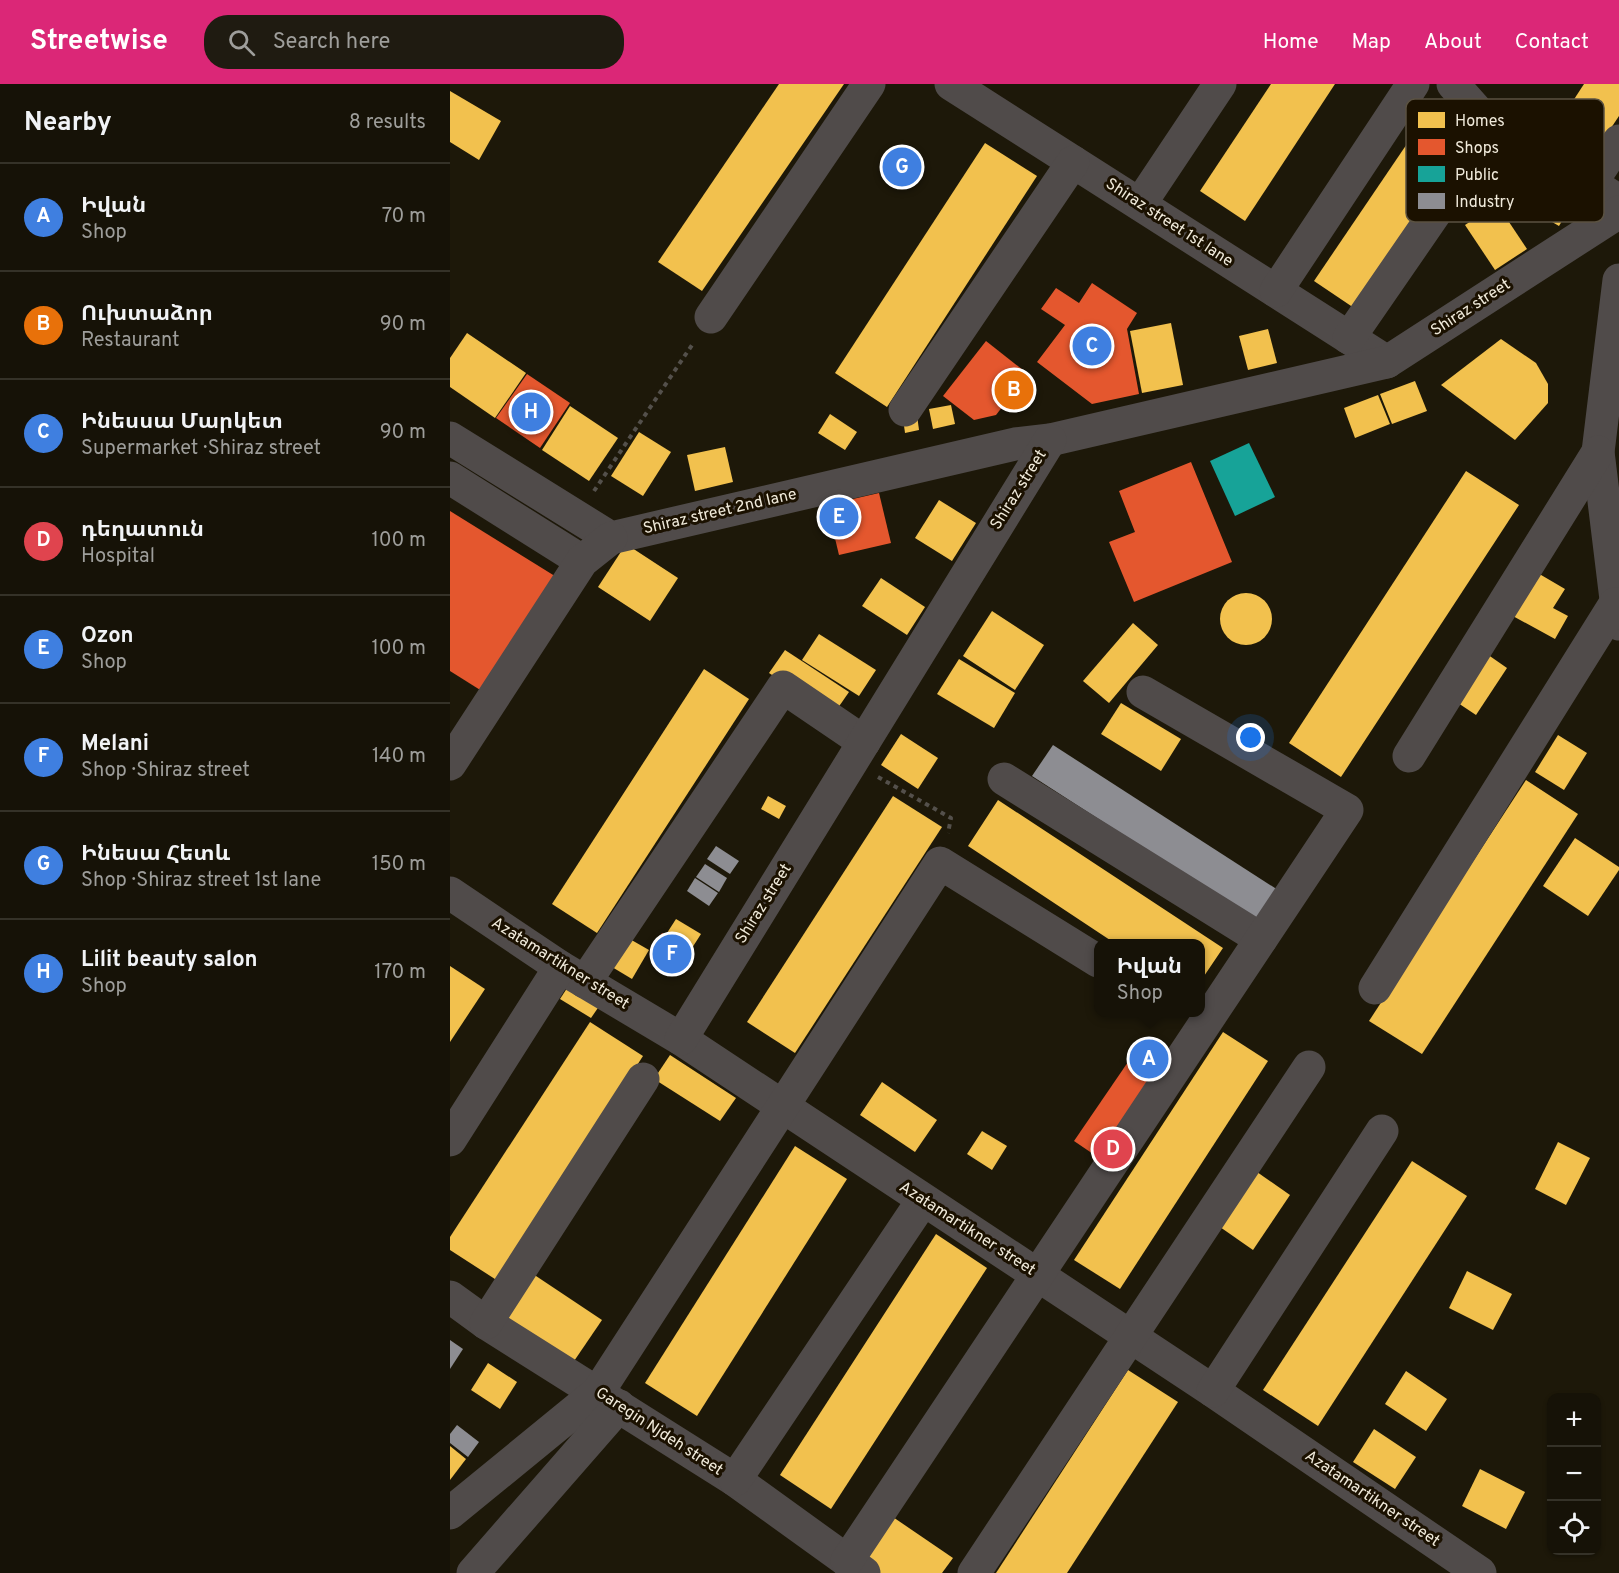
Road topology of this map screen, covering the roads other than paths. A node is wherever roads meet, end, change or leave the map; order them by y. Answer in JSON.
{"nodes":[{"id":1,"x":869,"y":84,"type":"edge"},
{"id":2,"x":951,"y":84,"type":"edge"},
{"id":3,"x":1220,"y":84,"type":"edge"},
{"id":4,"x":1413,"y":84,"type":"edge"},
{"id":5,"x":1453,"y":84,"type":"edge"},
{"id":6,"x":985,"y":93,"type":"edge"},
{"id":7,"x":1466,"y":99,"type":"edge"},
{"id":8,"x":1619,"y":141,"type":"edge"},
{"id":9,"x":1073,"y":162,"type":"junction"},
{"id":10,"x":1604,"y":164,"type":"edge"},
{"id":11,"x":1604,"y":191,"type":"edge"},
{"id":12,"x":1619,"y":201,"type":"edge"},
{"id":13,"x":1140,"y":204,"type":"junction"},
{"id":14,"x":1619,"y":212,"type":"edge"},
{"id":15,"x":1429,"y":222,"type":"edge"},
{"id":16,"x":1604,"y":222,"type":"edge"},
{"id":17,"x":1604,"y":222,"type":"edge"},
{"id":18,"x":1619,"y":280,"type":"edge"},
{"id":19,"x":1276,"y":291,"type":"junction"},
{"id":20,"x":711,"y":317,"type":"road end"},
{"id":21,"x":1349,"y":338,"type":"junction"},
{"id":22,"x":1387,"y":362,"type":"junction"},
{"id":23,"x":905,"y":410,"type":"dead end"},
{"id":24,"x":450,"y":438,"type":"edge"},
{"id":25,"x":1050,"y":440,"type":"junction"},
{"id":26,"x":1598,"y":452,"type":"junction"},
{"id":27,"x":450,"y":478,"type":"edge"},
{"id":28,"x":611,"y":538,"type":"junction"},
{"id":29,"x":582,"y":561,"type":"junction"},
{"id":30,"x":1617,"y":615,"type":"edge"},
{"id":31,"x":1143,"y":693,"type":"dead end"},
{"id":32,"x":864,"y":742,"type":"junction"},
{"id":33,"x":1409,"y":756,"type":"dead end"},
{"id":34,"x":450,"y":764,"type":"edge"},
{"id":35,"x":1004,"y":779,"type":"dead end"},
{"id":36,"x":450,"y":893,"type":"edge"},
{"id":37,"x":1261,"y":939,"type":"junction"},
{"id":38,"x":1094,"y":959,"type":"edge"},
{"id":39,"x":573,"y":975,"type":"junction"},
{"id":40,"x":1375,"y":988,"type":"dead end"},
{"id":41,"x":681,"y":1039,"type":"junction"},
{"id":42,"x":1309,"y":1067,"type":"dead end"},
{"id":43,"x":643,"y":1079,"type":"dead end"},
{"id":44,"x":782,"y":1107,"type":"junction"},
{"id":45,"x":1382,"y":1131,"type":"dead end"},
{"id":46,"x":450,"y":1140,"type":"edge"},
{"id":47,"x":922,"y":1200,"type":"junction"},
{"id":48,"x":1038,"y":1276,"type":"junction"},
{"id":49,"x":450,"y":1297,"type":"edge"},
{"id":50,"x":486,"y":1323,"type":"junction"},
{"id":51,"x":1130,"y":1336,"type":"junction"},
{"id":52,"x":1213,"y":1390,"type":"junction"},
{"id":53,"x":608,"y":1399,"type":"junction"},
{"id":54,"x":735,"y":1480,"type":"junction"},
{"id":55,"x":450,"y":1513,"type":"edge"},
{"id":56,"x":856,"y":1567,"type":"edge"},
{"id":57,"x":472,"y":1573,"type":"edge"},
{"id":58,"x":974,"y":1573,"type":"edge"},
{"id":59,"x":1480,"y":1573,"type":"edge"}],
"edges":[{"from":1,"to":20,"type":"street"},
{"from":2,"to":6,"type":"street","name":"Shiraz street 1st lane"},
{"from":3,"to":13,"type":"street"},
{"from":4,"to":19,"type":"street"},
{"from":5,"to":7,"type":"street"},
{"from":6,"to":9,"type":"street","name":"Shiraz street 1st lane"},
{"from":8,"to":10,"type":"street"},
{"from":9,"to":13,"type":"street","name":"Shiraz street 1st lane"},
{"from":9,"to":23,"type":"street"},
{"from":11,"to":12,"type":"street"},
{"from":13,"to":19,"type":"street","name":"Shiraz street 1st lane"},
{"from":14,"to":16,"type":"street","name":"Shiraz street"},
{"from":15,"to":21,"type":"street"},
{"from":17,"to":22,"type":"street","name":"Shiraz street"},
{"from":18,"to":26,"type":"street"},
{"from":19,"to":21,"type":"street","name":"Shiraz street 1st lane"},
{"from":21,"to":22,"type":"street","name":"Shiraz street 1st lane"},
{"from":22,"to":25,"type":"street","name":"Shiraz street"},
{"from":24,"to":28,"type":"street"},
{"from":25,"to":28,"type":"street","name":"Shiraz street 2nd lane"},
{"from":25,"to":32,"type":"street","name":"Shiraz street"},
{"from":26,"to":30,"type":"street"},
{"from":26,"to":33,"type":"street"},
{"from":27,"to":29,"type":"street"},
{"from":28,"to":29,"type":"street"},
{"from":29,"to":34,"type":"street"},
{"from":30,"to":40,"type":"street"},
{"from":31,"to":37,"type":"street"},
{"from":32,"to":39,"type":"street"},
{"from":32,"to":41,"type":"street","name":"Shiraz street"},
{"from":35,"to":37,"type":"street"},
{"from":36,"to":39,"type":"street","name":"Azatamartikner street"},
{"from":37,"to":48,"type":"street"},
{"from":38,"to":44,"type":"street"},
{"from":39,"to":41,"type":"street","name":"Azatamartikner street"},
{"from":39,"to":46,"type":"street"},
{"from":41,"to":44,"type":"street","name":"Azatamartikner street"},
{"from":42,"to":51,"type":"street"},
{"from":43,"to":50,"type":"street"},
{"from":44,"to":47,"type":"street","name":"Azatamartikner street"},
{"from":44,"to":53,"type":"street"},
{"from":45,"to":52,"type":"street"},
{"from":47,"to":48,"type":"street","name":"Azatamartikner street"},
{"from":47,"to":54,"type":"street"},
{"from":48,"to":51,"type":"street","name":"Azatamartikner street"},
{"from":48,"to":56,"type":"street"},
{"from":49,"to":50,"type":"street","name":"Garegin Njdeh street"},
{"from":50,"to":53,"type":"street","name":"Garegin Njdeh street"},
{"from":51,"to":52,"type":"street","name":"Azatamartikner street"},
{"from":51,"to":58,"type":"street"},
{"from":52,"to":59,"type":"street","name":"Azatamartikner street"},
{"from":53,"to":54,"type":"street","name":"Garegin Njdeh street"},
{"from":53,"to":55,"type":"street"},
{"from":53,"to":57,"type":"street"},
{"from":54,"to":56,"type":"street","name":"Garegin Njdeh street"}]}
